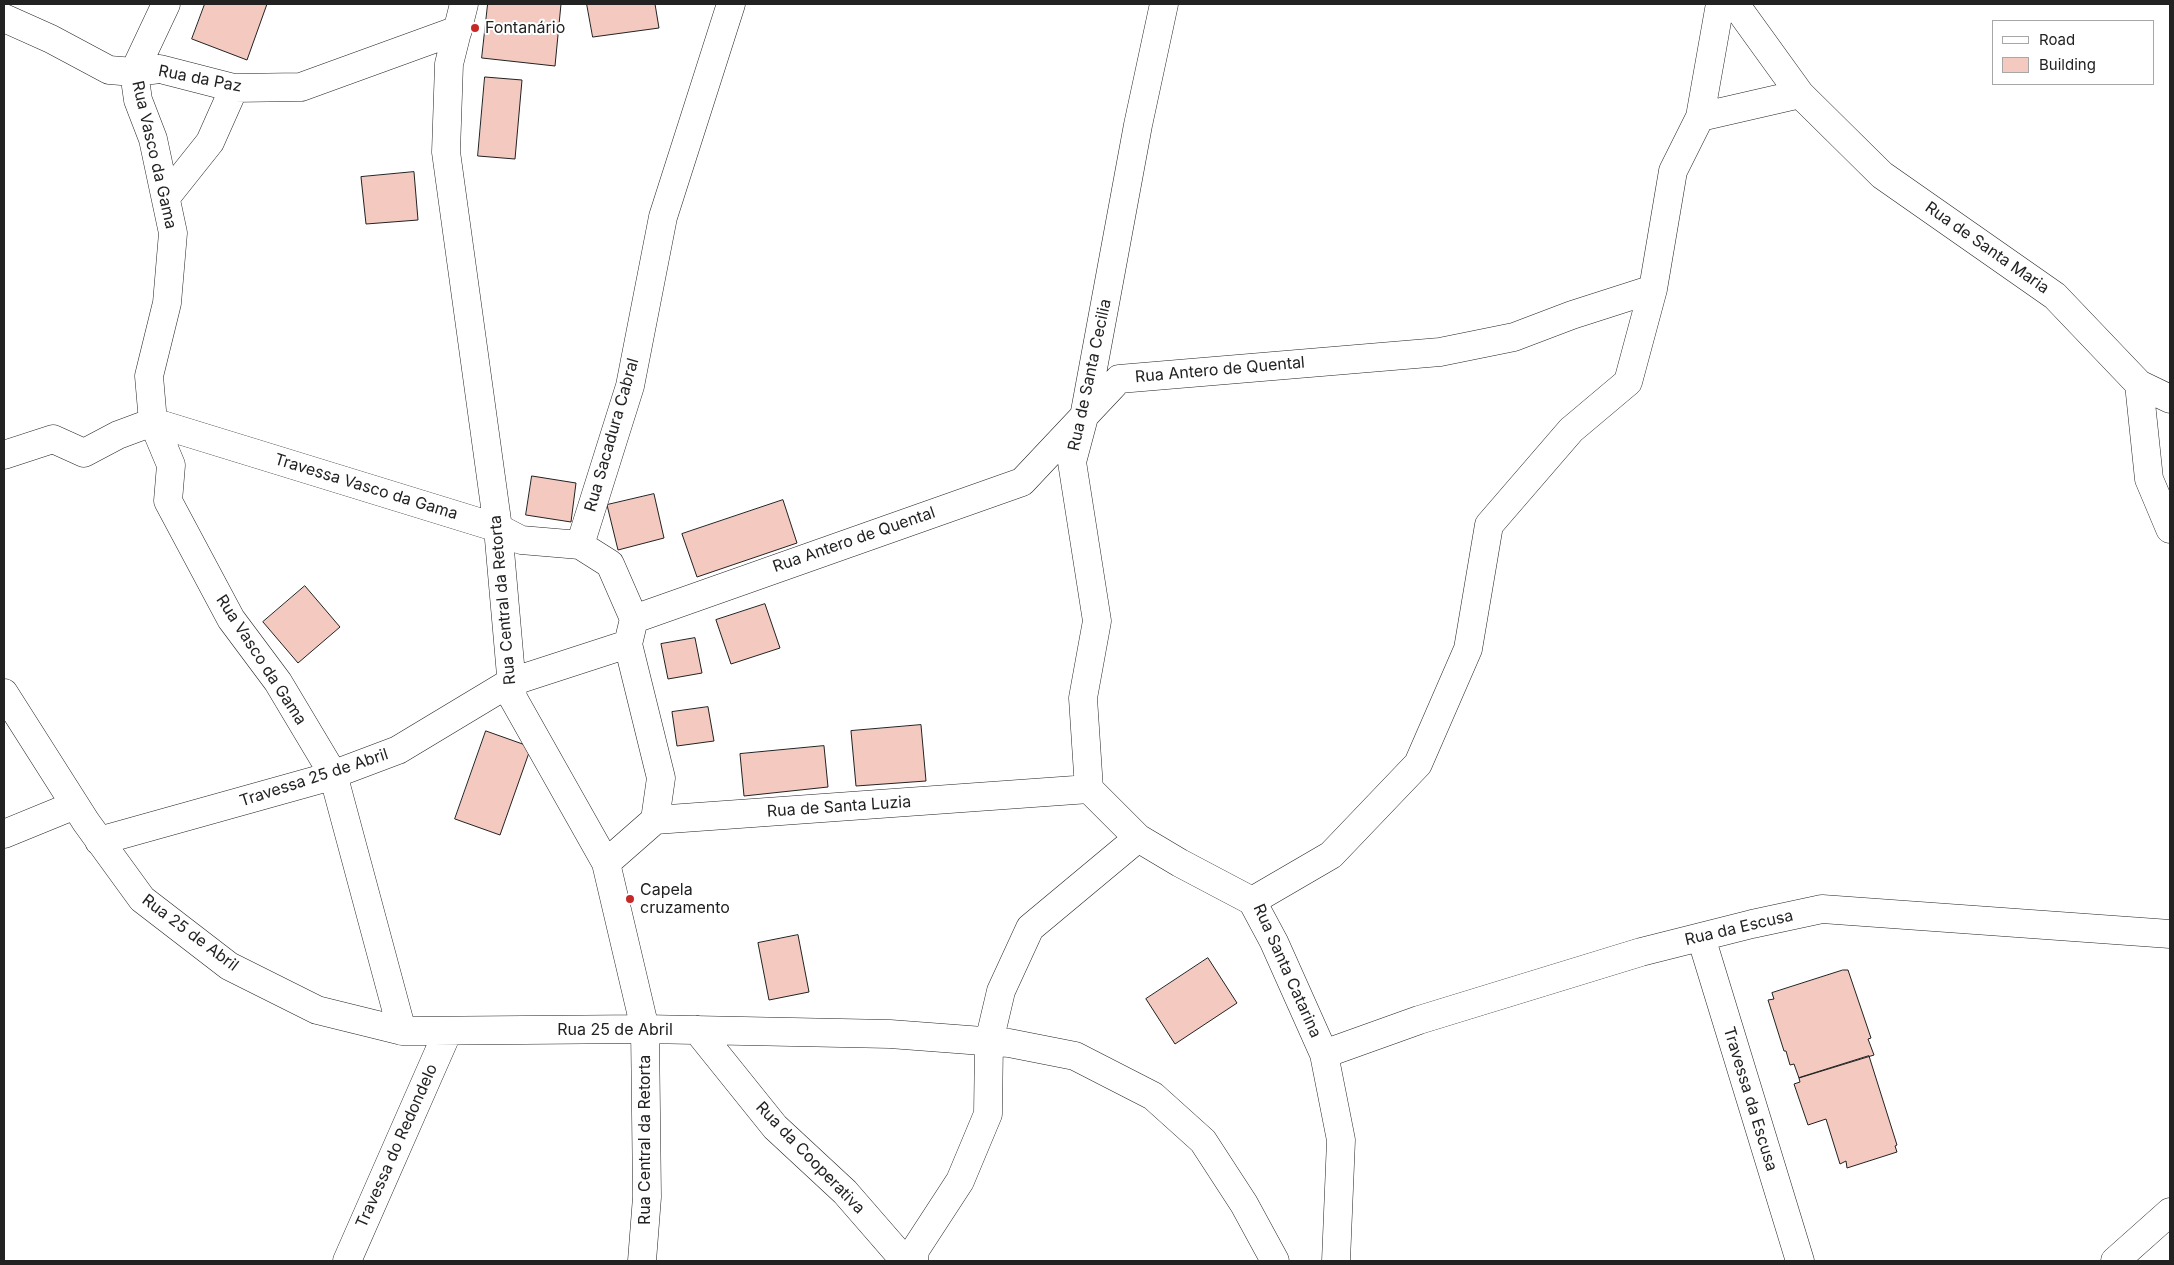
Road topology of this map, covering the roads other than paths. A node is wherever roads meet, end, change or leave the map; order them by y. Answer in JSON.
{"nodes":[{"id":1,"x":166,"y":4,"type":"edge"},
{"id":2,"x":464,"y":4,"type":"edge"},
{"id":3,"x":732,"y":4,"type":"edge"},
{"id":4,"x":1164,"y":4,"type":"edge"},
{"id":5,"x":1720,"y":4,"type":"edge"},
{"id":6,"x":1735,"y":4,"type":"edge"},
{"id":7,"x":4,"y":18,"type":"edge"},
{"id":8,"x":458,"y":30,"type":"junction"},
{"id":9,"x":134,"y":72,"type":"junction"},
{"id":10,"x":234,"y":88,"type":"junction"},
{"id":11,"x":1800,"y":94,"type":"junction"},
{"id":12,"x":1700,"y":117,"type":"junction"},
{"id":13,"x":167,"y":196,"type":"junction"},
{"id":14,"x":1653,"y":289,"type":"junction"},
{"id":15,"x":2139,"y":384,"type":"junction"},
{"id":16,"x":2170,"y":399,"type":"edge"},
{"id":17,"x":1084,"y":417,"type":"junction"},
{"id":18,"x":153,"y":422,"type":"junction"},
{"id":19,"x":4,"y":455,"type":"edge"},
{"id":20,"x":498,"y":528,"type":"junction"},
{"id":21,"x":2170,"y":529,"type":"edge"},
{"id":22,"x":580,"y":546,"type":"junction"},
{"id":23,"x":631,"y":631,"type":"junction"},
{"id":24,"x":511,"y":682,"type":"junction"},
{"id":25,"x":4,"y":693,"type":"edge"},
{"id":26,"x":333,"y":774,"type":"junction"},
{"id":27,"x":1089,"y":789,"type":"junction"},
{"id":28,"x":75,"y":805,"type":"junction"},
{"id":29,"x":655,"y":820,"type":"junction"},
{"id":30,"x":4,"y":834,"type":"edge"},
{"id":31,"x":1138,"y":838,"type":"junction"},
{"id":32,"x":99,"y":841,"type":"junction"},
{"id":33,"x":606,"y":863,"type":"junction"},
{"id":34,"x":1252,"y":901,"type":"junction"},
{"id":35,"x":2170,"y":934,"type":"edge"},
{"id":36,"x":1701,"y":937,"type":"junction"},
{"id":37,"x":645,"y":1029,"type":"junction"},
{"id":38,"x":697,"y":1030,"type":"junction"},
{"id":39,"x":402,"y":1031,"type":"junction"},
{"id":40,"x":448,"y":1031,"type":"junction"},
{"id":41,"x":989,"y":1042,"type":"junction"},
{"id":42,"x":1324,"y":1054,"type":"junction"},
{"id":43,"x":2170,"y":1212,"type":"edge"},
{"id":44,"x":347,"y":1261,"type":"edge"},
{"id":45,"x":642,"y":1261,"type":"edge"},
{"id":46,"x":905,"y":1261,"type":"edge"},
{"id":47,"x":914,"y":1261,"type":"edge"},
{"id":48,"x":1275,"y":1261,"type":"edge"},
{"id":49,"x":1336,"y":1261,"type":"edge"},
{"id":50,"x":1800,"y":1261,"type":"edge"},
{"id":51,"x":2115,"y":1261,"type":"edge"}],
"edges":[{"from":1,"to":9,"type":"street","name":"Rua Vasco da Gama"},
{"from":2,"to":8,"type":"street","name":"Rua Central da Retorta"},
{"from":3,"to":22,"type":"street","name":"Rua Sacadura Cabral"},
{"from":4,"to":17,"type":"street","name":"Rua de Santa Cecilia"},
{"from":5,"to":12,"type":"street"},
{"from":6,"to":11,"type":"street","name":"Rua de Santa Maria"},
{"from":7,"to":9,"type":"street","name":"Rua da Paz"},
{"from":8,"to":10,"type":"street","name":"Rua da Paz"},
{"from":8,"to":20,"type":"street","name":"Rua Central da Retorta"},
{"from":9,"to":10,"type":"street","name":"Rua da Paz"},
{"from":9,"to":13,"type":"street","name":"Rua Vasco da Gama"},
{"from":10,"to":13,"type":"street"},
{"from":11,"to":12,"type":"street"},
{"from":11,"to":15,"type":"street","name":"Rua de Santa Maria"},
{"from":12,"to":14,"type":"street"},
{"from":13,"to":18,"type":"street","name":"Rua Vasco da Gama"},
{"from":14,"to":17,"type":"street","name":"Rua Antero de Quental"},
{"from":14,"to":34,"type":"street","name":"Rua Santa Catarina"},
{"from":15,"to":16,"type":"street"},
{"from":15,"to":21,"type":"street"},
{"from":17,"to":23,"type":"street","name":"Rua Antero de Quental"},
{"from":17,"to":27,"type":"street","name":"Rua de Santa Cecilia"},
{"from":18,"to":19,"type":"street"},
{"from":18,"to":20,"type":"street","name":"Travessa Vasco da Gama"},
{"from":18,"to":26,"type":"street","name":"Rua Vasco da Gama"},
{"from":20,"to":22,"type":"street","name":"Travessa Vasco da Gama"},
{"from":20,"to":24,"type":"street","name":"Rua Central da Retorta"},
{"from":22,"to":23,"type":"street"},
{"from":23,"to":24,"type":"street","name":"Travessa 25 de Abril"},
{"from":23,"to":29,"type":"street"},
{"from":24,"to":26,"type":"street","name":"Travessa 25 de Abril"},
{"from":24,"to":33,"type":"street","name":"Rua Central da Retorta"},
{"from":25,"to":28,"type":"street","name":"Rua 25 de Abril"},
{"from":26,"to":32,"type":"street","name":"Travessa 25 de Abril"},
{"from":26,"to":39,"type":"street","name":"Rua Vasco da Gama"},
{"from":27,"to":29,"type":"street","name":"Rua de Santa Luzia"},
{"from":27,"to":31,"type":"street"},
{"from":28,"to":30,"type":"street"},
{"from":28,"to":32,"type":"street","name":"Rua 25 de Abril"},
{"from":29,"to":33,"type":"street"},
{"from":31,"to":34,"type":"street"},
{"from":31,"to":41,"type":"street"},
{"from":32,"to":39,"type":"street","name":"Rua 25 de Abril"},
{"from":33,"to":37,"type":"street","name":"Rua Central da Retorta"},
{"from":34,"to":42,"type":"street","name":"Rua Santa Catarina"},
{"from":35,"to":36,"type":"street","name":"Rua da Escusa"},
{"from":36,"to":42,"type":"street","name":"Rua da Escusa"},
{"from":36,"to":50,"type":"street","name":"Travessa da Escusa"},
{"from":37,"to":38,"type":"street","name":"Rua 25 de Abril"},
{"from":37,"to":40,"type":"street","name":"Rua 25 de Abril"},
{"from":37,"to":45,"type":"street","name":"Rua Central da Retorta"},
{"from":38,"to":41,"type":"street","name":"Rua 25 de Abril"},
{"from":38,"to":46,"type":"street","name":"Rua da Cooperativa"},
{"from":39,"to":40,"type":"street","name":"Rua 25 de Abril"},
{"from":40,"to":44,"type":"street","name":"Travessa do Redondelo"},
{"from":41,"to":47,"type":"street"},
{"from":41,"to":48,"type":"street","name":"Rua 25 de Abril"},
{"from":42,"to":49,"type":"street","name":"Rua Santa Catarina"},
{"from":43,"to":51,"type":"street"}]}
